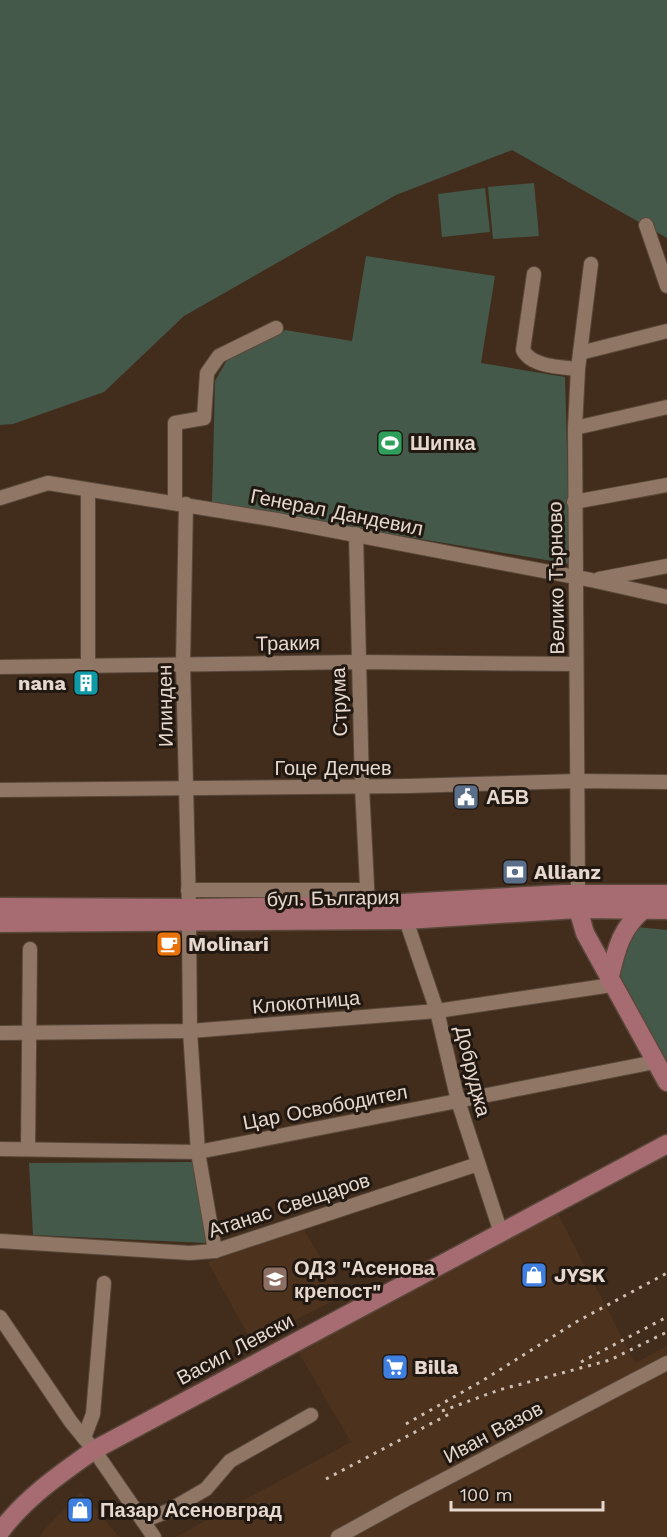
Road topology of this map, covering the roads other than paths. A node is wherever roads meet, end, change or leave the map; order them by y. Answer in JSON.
{"nodes":[{"id":1,"x":646,"y":225,"type":"dead end"},
{"id":2,"x":591,"y":264,"type":"dead end"},
{"id":3,"x":534,"y":273,"type":"dead end"},
{"id":4,"x":667,"y":286,"type":"edge"},
{"id":5,"x":276,"y":328,"type":"dead end"},
{"id":6,"x":667,"y":331,"type":"edge"},
{"id":7,"x":580,"y":353,"type":"junction"},
{"id":8,"x":578,"y":369,"type":"junction"},
{"id":9,"x":667,"y":407,"type":"edge"},
{"id":10,"x":575,"y":429,"type":"junction"},
{"id":11,"x":667,"y":485,"type":"edge"},
{"id":12,"x":88,"y":490,"type":"junction"},
{"id":13,"x":0,"y":498,"type":"edge"},
{"id":14,"x":574,"y":502,"type":"junction"},
{"id":15,"x":181,"y":503,"type":"junction"},
{"id":16,"x":356,"y":534,"type":"junction"},
{"id":17,"x":667,"y":566,"type":"edge"},
{"id":18,"x":653,"y":569,"type":"junction"},
{"id":19,"x":576,"y":577,"type":"junction"},
{"id":20,"x":591,"y":580,"type":"junction"},
{"id":21,"x":649,"y":593,"type":"junction"},
{"id":22,"x":667,"y":597,"type":"edge"},
{"id":23,"x":358,"y":662,"type":"junction"},
{"id":24,"x":183,"y":664,"type":"junction"},
{"id":25,"x":576,"y":664,"type":"junction"},
{"id":26,"x":0,"y":668,"type":"edge"},
{"id":27,"x":88,"y":668,"type":"junction"},
{"id":28,"x":579,"y":781,"type":"junction"},
{"id":29,"x":667,"y":782,"type":"edge"},
{"id":30,"x":362,"y":787,"type":"junction"},
{"id":31,"x":185,"y":788,"type":"junction"},
{"id":32,"x":0,"y":790,"type":"edge"},
{"id":33,"x":188,"y":890,"type":"junction"},
{"id":34,"x":667,"y":894,"type":"edge"},
{"id":35,"x":367,"y":897,"type":"junction"},
{"id":36,"x":578,"y":901,"type":"junction"},
{"id":37,"x":0,"y":907,"type":"edge"},
{"id":38,"x":644,"y":909,"type":"junction"},
{"id":39,"x":667,"y":910,"type":"edge"},
{"id":40,"x":189,"y":915,"type":"junction"},
{"id":41,"x":405,"y":920,"type":"junction"},
{"id":42,"x":0,"y":923,"type":"edge"},
{"id":43,"x":30,"y":949,"type":"dead end"},
{"id":44,"x":611,"y":982,"type":"junction"},
{"id":45,"x":438,"y":1011,"type":"junction"},
{"id":46,"x":190,"y":1031,"type":"junction"},
{"id":47,"x":30,"y":1032,"type":"junction"},
{"id":48,"x":0,"y":1033,"type":"edge"},
{"id":49,"x":655,"y":1062,"type":"junction"},
{"id":50,"x":667,"y":1082,"type":"edge"},
{"id":51,"x":458,"y":1101,"type":"junction"},
{"id":52,"x":667,"y":1144,"type":"edge"},
{"id":53,"x":0,"y":1149,"type":"edge"},
{"id":54,"x":28,"y":1149,"type":"junction"},
{"id":55,"x":198,"y":1152,"type":"junction"},
{"id":56,"x":478,"y":1164,"type":"junction"},
{"id":57,"x":501,"y":1233,"type":"junction"},
{"id":58,"x":0,"y":1241,"type":"edge"},
{"id":59,"x":214,"y":1251,"type":"junction"},
{"id":60,"x":104,"y":1283,"type":"dead end"},
{"id":61,"x":0,"y":1317,"type":"edge"},
{"id":62,"x":667,"y":1363,"type":"edge"},
{"id":63,"x":311,"y":1415,"type":"dead end"},
{"id":64,"x":89,"y":1444,"type":"junction"},
{"id":65,"x":143,"y":1521,"type":"junction"},
{"id":66,"x":0,"y":1532,"type":"edge"},
{"id":67,"x":154,"y":1537,"type":"edge"},
{"id":68,"x":338,"y":1537,"type":"edge"}],
"edges":[{"from":1,"to":4,"type":"street"},
{"from":2,"to":7,"type":"street","name":"Велико Търново"},
{"from":3,"to":8,"type":"street"},
{"from":5,"to":15,"type":"street","name":"Илинден"},
{"from":6,"to":7,"type":"street"},
{"from":7,"to":8,"type":"street","name":"Велико Търново"},
{"from":8,"to":10,"type":"street","name":"Велико Търново"},
{"from":9,"to":10,"type":"street"},
{"from":10,"to":14,"type":"street","name":"Велико Търново"},
{"from":11,"to":14,"type":"street"},
{"from":12,"to":13,"type":"street","name":"Генерал Дандевил"},
{"from":12,"to":15,"type":"street","name":"Генерал Дандевил"},
{"from":12,"to":27,"type":"street"},
{"from":14,"to":19,"type":"street","name":"Велико Търново"},
{"from":15,"to":16,"type":"street","name":"Генерал Дандевил"},
{"from":15,"to":24,"type":"street","name":"Илинден"},
{"from":16,"to":19,"type":"street","name":"Генерал Дандевил"},
{"from":16,"to":23,"type":"street","name":"Струма"},
{"from":17,"to":18,"type":"street"},
{"from":18,"to":20,"type":"street"},
{"from":18,"to":21,"type":"street"},
{"from":19,"to":20,"type":"street","name":"Генерал Дандевил"},
{"from":19,"to":25,"type":"street","name":"Велико Търново"},
{"from":20,"to":21,"type":"street","name":"Генерал Дандевил"},
{"from":21,"to":22,"type":"street","name":"Генерал Дандевил"},
{"from":23,"to":24,"type":"street","name":"Тракия"},
{"from":23,"to":25,"type":"street","name":"Тракия"},
{"from":23,"to":30,"type":"street","name":"Струма"},
{"from":24,"to":27,"type":"street","name":"Тракия"},
{"from":24,"to":31,"type":"street","name":"Илинден"},
{"from":25,"to":28,"type":"street","name":"Велико Търново"},
{"from":26,"to":27,"type":"street","name":"Тракия"},
{"from":28,"to":29,"type":"street","name":"Гоце Делчев"},
{"from":28,"to":30,"type":"street","name":"Гоце Делчев"},
{"from":28,"to":36,"type":"street","name":"Велико Търново"},
{"from":30,"to":31,"type":"street","name":"Гоце Делчев"},
{"from":30,"to":35,"type":"street","name":"Струма"},
{"from":31,"to":32,"type":"street","name":"Гоце Делчев"},
{"from":31,"to":33,"type":"street","name":"Илинден"},
{"from":33,"to":35,"type":"street"},
{"from":33,"to":40,"type":"street","name":"Илинден"},
{"from":34,"to":36,"type":"main road","name":"бул. България"},
{"from":35,"to":36,"type":"main road","name":"бул. България"},
{"from":35,"to":40,"type":"main road","name":"бул. България"},
{"from":36,"to":38,"type":"main road","name":"бул. България"},
{"from":36,"to":41,"type":"main road","name":"бул. България"},
{"from":36,"to":44,"type":"main road"},
{"from":37,"to":40,"type":"main road","name":"бул. България"},
{"from":38,"to":39,"type":"main road","name":"бул. България"},
{"from":38,"to":44,"type":"main road"},
{"from":40,"to":41,"type":"main road","name":"бул. България"},
{"from":40,"to":42,"type":"main road","name":"бул. България"},
{"from":40,"to":46,"type":"street","name":"Илинден"},
{"from":41,"to":45,"type":"street","name":"Добруджа"},
{"from":43,"to":47,"type":"street"},
{"from":44,"to":45,"type":"street","name":"Клокотница"},
{"from":44,"to":49,"type":"main road"},
{"from":45,"to":46,"type":"street","name":"Клокотница"},
{"from":45,"to":51,"type":"street","name":"Добруджа"},
{"from":46,"to":47,"type":"street","name":"Клокотница"},
{"from":46,"to":55,"type":"street","name":"Илинден"},
{"from":47,"to":48,"type":"street","name":"Клокотница"},
{"from":47,"to":54,"type":"street"},
{"from":49,"to":50,"type":"main road"},
{"from":49,"to":51,"type":"street","name":"Цар Освободител"},
{"from":51,"to":55,"type":"street","name":"Цар Освободител"},
{"from":51,"to":56,"type":"street","name":"Добруджа"},
{"from":52,"to":57,"type":"main road","name":"Васил Левски"},
{"from":53,"to":54,"type":"street","name":"Цар Освободител"},
{"from":54,"to":55,"type":"street","name":"Цар Освободител"},
{"from":55,"to":59,"type":"street","name":"Илинден"},
{"from":56,"to":57,"type":"street","name":"Добруджа"},
{"from":56,"to":59,"type":"street","name":"Атанас Свещаров"},
{"from":57,"to":64,"type":"main road","name":"Васил Левски"},
{"from":58,"to":59,"type":"street","name":"Атанас Свещаров"},
{"from":60,"to":64,"type":"street"},
{"from":61,"to":64,"type":"street"},
{"from":62,"to":68,"type":"street","name":"Иван Вазов"},
{"from":63,"to":65,"type":"street"},
{"from":64,"to":65,"type":"street"},
{"from":64,"to":66,"type":"main road","name":"Васил Левски"},
{"from":65,"to":67,"type":"street"}]}
